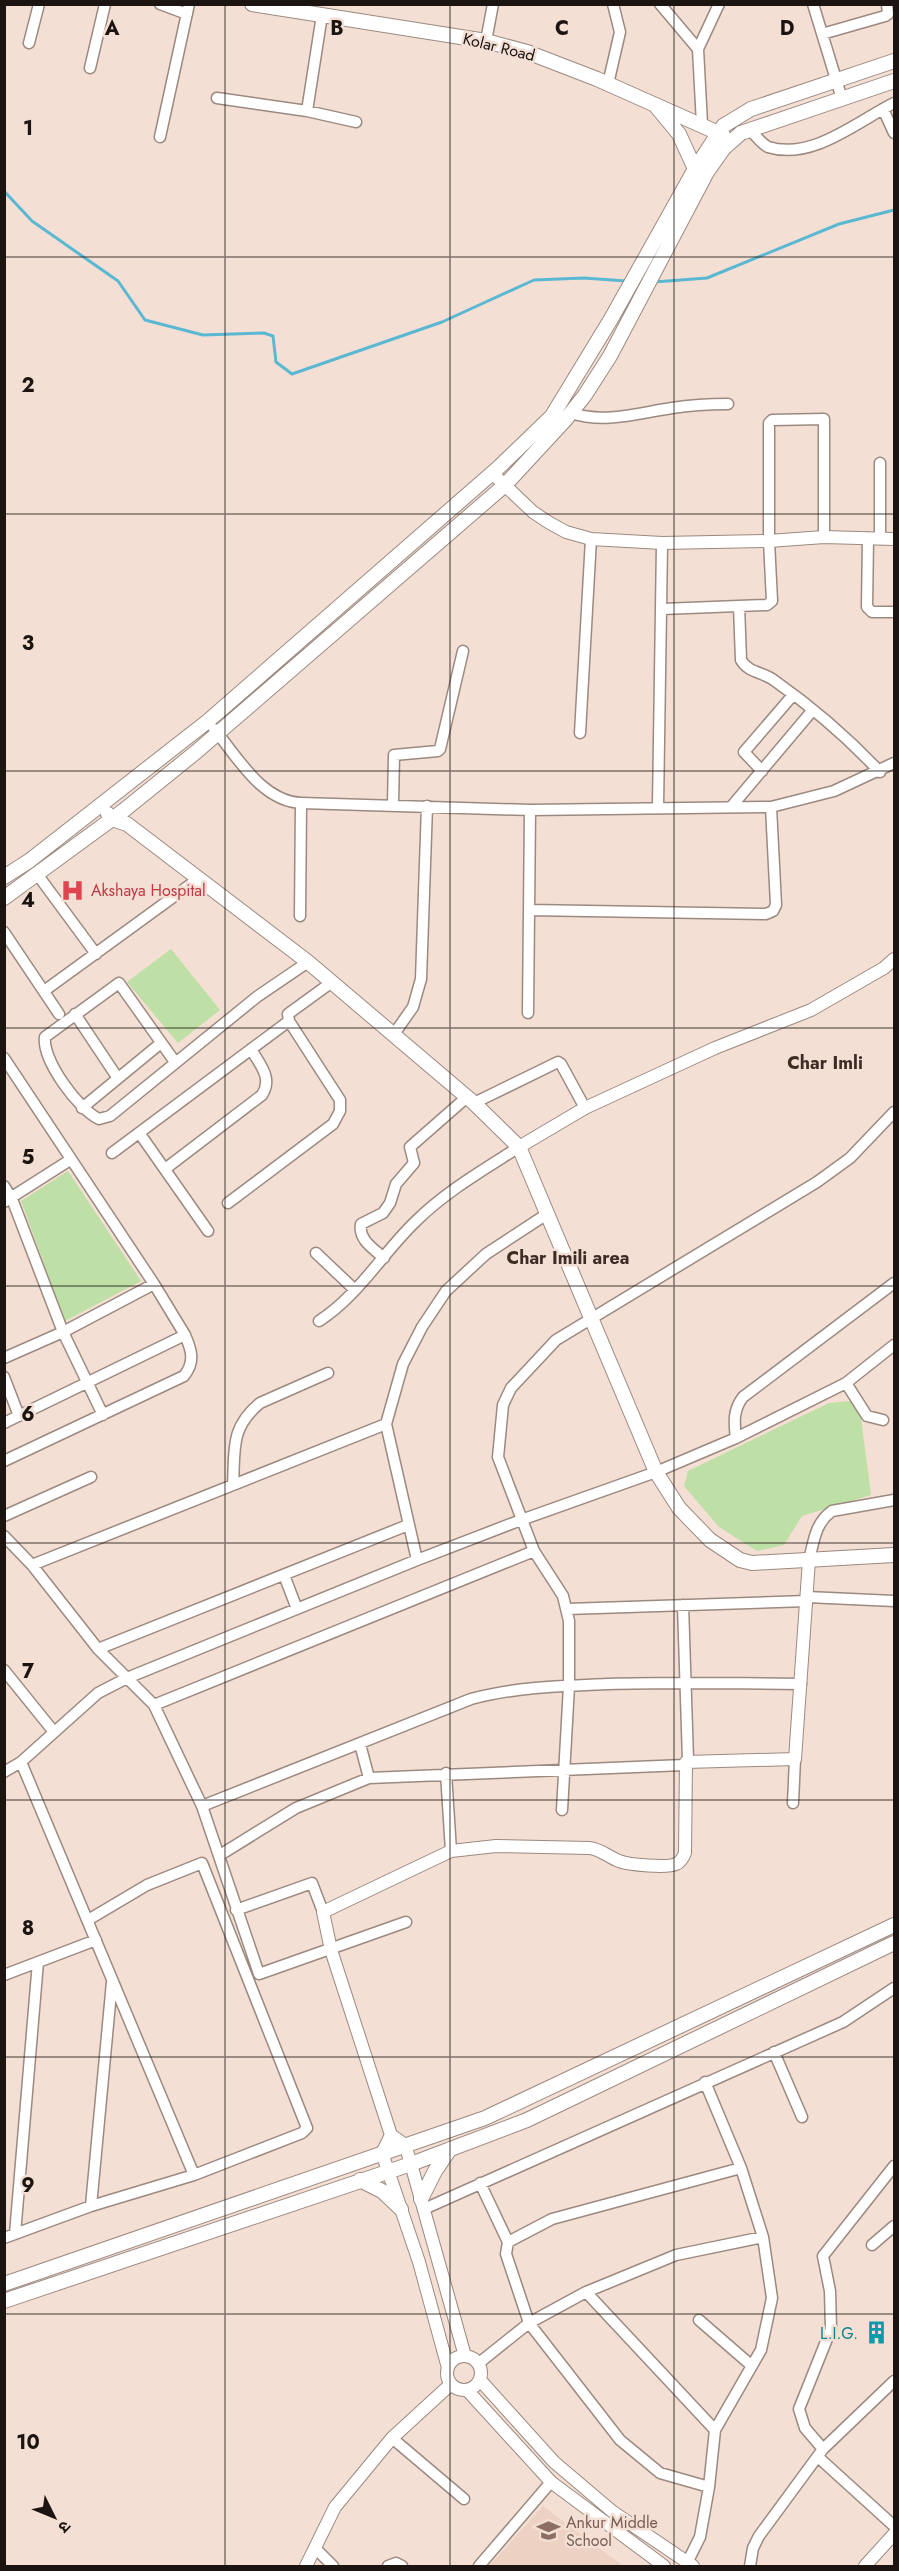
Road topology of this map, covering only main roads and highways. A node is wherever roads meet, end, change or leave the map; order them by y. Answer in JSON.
{"nodes":[{"id":1,"x":252,"y":4,"type":"edge"},
{"id":2,"x":325,"y":12,"type":"edge"},
{"id":3,"x":894,"y":61,"type":"edge"},
{"id":4,"x":894,"y":81,"type":"edge"},
{"id":5,"x":654,"y":103,"type":"junction"},
{"id":6,"x":718,"y":132,"type":"junction"},
{"id":7,"x":732,"y":140,"type":"junction"},
{"id":8,"x":695,"y":169,"type":"junction"},
{"id":9,"x":106,"y":802,"type":"junction"},
{"id":10,"x":121,"y":818,"type":"junction"},
{"id":11,"x":4,"y":877,"type":"edge"},
{"id":12,"x":4,"y":898,"type":"edge"},
{"id":13,"x":894,"y":1555,"type":"edge"},
{"id":14,"x":894,"y":1924,"type":"edge"},
{"id":15,"x":894,"y":1943,"type":"edge"},
{"id":16,"x":590,"y":2070,"type":"junction"},
{"id":17,"x":598,"y":2086,"type":"junction"},
{"id":18,"x":485,"y":2118,"type":"junction"},
{"id":19,"x":490,"y":2134,"type":"junction"},
{"id":20,"x":450,"y":2149,"type":"junction"},
{"id":21,"x":360,"y":2180,"type":"junction"},
{"id":22,"x":423,"y":2204,"type":"road end"},
{"id":23,"x":401,"y":2209,"type":"road end"},
{"id":24,"x":4,"y":2284,"type":"edge"},
{"id":25,"x":4,"y":2301,"type":"edge"}],
"edges":[{"from":1,"to":2,"type":"main road","name":"Kolar Road"},
{"from":2,"to":5,"type":"main road","name":"Kolar Road"},
{"from":3,"to":6,"type":"main road"},
{"from":4,"to":7,"type":"main road"},
{"from":5,"to":6,"type":"main road","name":"Kolar Road"},
{"from":5,"to":8,"type":"main road"},
{"from":6,"to":7,"type":"main road","name":"Kolar Road"},
{"from":6,"to":8,"type":"main road"},
{"from":7,"to":10,"type":"main road"},
{"from":8,"to":9,"type":"main road"},
{"from":9,"to":10,"type":"main road"},
{"from":9,"to":11,"type":"main road"},
{"from":10,"to":12,"type":"main road"},
{"from":10,"to":13,"type":"main road"},
{"from":14,"to":16,"type":"main road"},
{"from":15,"to":17,"type":"main road"},
{"from":16,"to":17,"type":"main road"},
{"from":16,"to":18,"type":"main road"},
{"from":17,"to":19,"type":"main road"},
{"from":18,"to":19,"type":"main road"},
{"from":18,"to":24,"type":"main road"},
{"from":19,"to":20,"type":"main road"},
{"from":20,"to":21,"type":"main road"},
{"from":20,"to":22,"type":"main road"},
{"from":21,"to":23,"type":"main road"},
{"from":21,"to":25,"type":"main road"}]}
